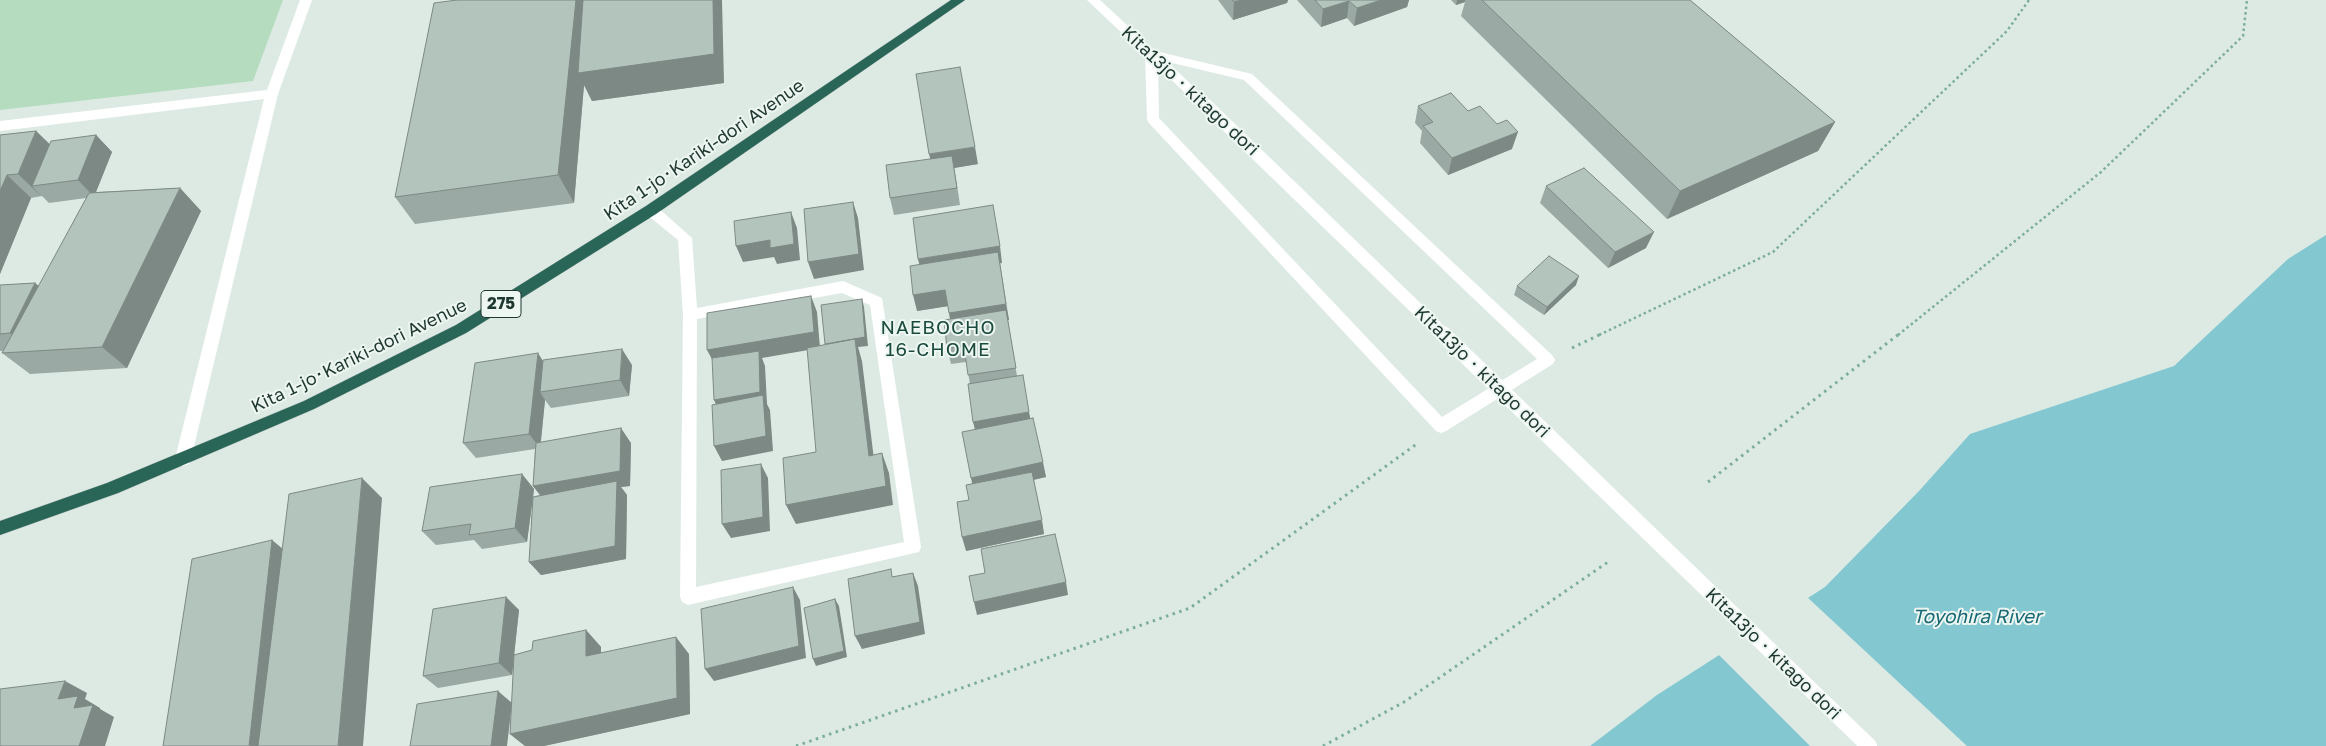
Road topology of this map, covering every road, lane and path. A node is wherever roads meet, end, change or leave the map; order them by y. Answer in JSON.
{"nodes":[{"id":1,"x":306,"y":0,"type":"edge"},
{"id":2,"x":959,"y":0,"type":"edge"},
{"id":3,"x":1093,"y":0,"type":"edge"},
{"id":4,"x":2246,"y":0,"type":"edge"},
{"id":5,"x":1151,"y":54,"type":"junction"},
{"id":6,"x":272,"y":94,"type":"junction"},
{"id":7,"x":0,"y":126,"type":"edge"},
{"id":8,"x":651,"y":210,"type":"junction"},
{"id":9,"x":690,"y":314,"type":"junction"},
{"id":10,"x":183,"y":459,"type":"junction"},
{"id":11,"x":1708,"y":482,"type":"dead end"},
{"id":12,"x":0,"y":528,"type":"edge"},
{"id":13,"x":1608,"y":562,"type":"dead end"},
{"id":14,"x":1323,"y":746,"type":"edge"},
{"id":15,"x":1869,"y":746,"type":"edge"}],
"edges":[{"from":1,"to":6,"type":"street"},
{"from":2,"to":8,"type":"highway","name":"Kita 1-jo･Kariki-dori Avenue","number":"275"},
{"from":3,"to":5,"type":"street","name":"Kita13jo・kitago dori"},
{"from":4,"to":11,"type":"path"},
{"from":5,"to":5,"type":"street"},
{"from":5,"to":15,"type":"street","name":"Kita13jo・kitago dori","bridge":true},
{"from":6,"to":7,"type":"street"},
{"from":6,"to":10,"type":"street"},
{"from":8,"to":9,"type":"street"},
{"from":8,"to":10,"type":"highway","name":"Kita 1-jo･Kariki-dori Avenue","number":"275"},
{"from":9,"to":9,"type":"street"},
{"from":10,"to":12,"type":"highway","name":"Kita 1-jo･Kariki-dori Avenue","number":"275"},
{"from":13,"to":14,"type":"path"}]}
